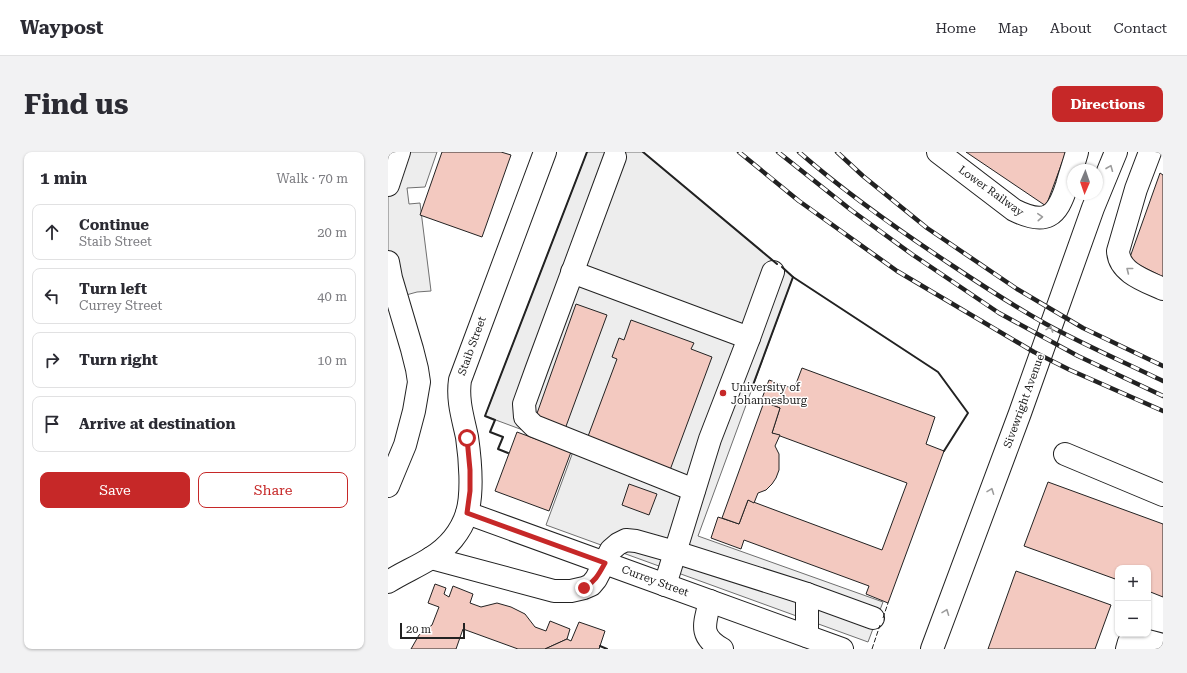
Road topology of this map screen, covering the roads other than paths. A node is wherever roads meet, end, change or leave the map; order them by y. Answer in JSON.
{"nodes":[{"id":1,"x":399,"y":152,"type":"edge"},
{"id":2,"x":545,"y":152,"type":"edge"},
{"id":3,"x":938,"y":152,"type":"edge"},
{"id":4,"x":1077,"y":152,"type":"edge"},
{"id":5,"x":1116,"y":152,"type":"edge"},
{"id":6,"x":1150,"y":152,"type":"edge"},
{"id":7,"x":615,"y":157,"type":"dead end"},
{"id":8,"x":388,"y":185,"type":"edge"},
{"id":9,"x":388,"y":262,"type":"edge"},
{"id":10,"x":572,"y":272,"type":"junction"},
{"id":11,"x":773,"y":272,"type":"dead end"},
{"id":12,"x":1163,"y":289,"type":"edge"},
{"id":13,"x":749,"y":338,"type":"junction"},
{"id":14,"x":1065,"y":454,"type":"dead end"},
{"id":15,"x":388,"y":486,"type":"edge"},
{"id":16,"x":694,"y":490,"type":"junction"},
{"id":17,"x":1163,"y":495,"type":"edge"},
{"id":18,"x":467,"y":513,"type":"junction"},
{"id":19,"x":675,"y":552,"type":"junction"},
{"id":20,"x":432,"y":558,"type":"junction"},
{"id":21,"x":605,"y":563,"type":"junction"},
{"id":22,"x":388,"y":582,"type":"edge"},
{"id":23,"x":665,"y":585,"type":"junction"},
{"id":24,"x":807,"y":594,"type":"junction"},
{"id":25,"x":710,"y":601,"type":"junction"},
{"id":26,"x":873,"y":618,"type":"dead end"},
{"id":27,"x":808,"y":636,"type":"junction"},
{"id":28,"x":1163,"y":645,"type":"edge"},
{"id":29,"x":722,"y":649,"type":"edge"},
{"id":30,"x":842,"y":649,"type":"edge"},
{"id":31,"x":932,"y":649,"type":"edge"},
{"id":32,"x":1127,"y":649,"type":"edge"}],
"edges":[{"from":1,"to":8,"type":"street"},
{"from":2,"to":18,"type":"street","name":"Staib Street"},
{"from":3,"to":4,"type":"street","name":"Lower Railway","one_way":true},
{"from":31,"to":5,"type":"street","name":"Sivewright Avenue","one_way":true},
{"from":12,"to":6,"type":"street","one_way":true},
{"from":7,"to":10,"type":"street"},
{"from":9,"to":15,"type":"street"},
{"from":10,"to":13,"type":"street"},
{"from":10,"to":16,"type":"street"},
{"from":11,"to":13,"type":"street"},
{"from":13,"to":16,"type":"street"},
{"from":14,"to":17,"type":"street"},
{"from":16,"to":19,"type":"street"},
{"from":18,"to":20,"type":"street","name":"Staib Street"},
{"from":18,"to":21,"type":"street","name":"Currey Street"},
{"from":19,"to":21,"type":"street"},
{"from":19,"to":23,"type":"street"},
{"from":19,"to":24,"type":"street"},
{"from":20,"to":21,"type":"street"},
{"from":20,"to":22,"type":"street","name":"Staib Street"},
{"from":21,"to":23,"type":"street","name":"Currey Street"},
{"from":23,"to":25,"type":"street","name":"Currey Street"},
{"from":24,"to":26,"type":"street"},
{"from":24,"to":27,"type":"street"},
{"from":25,"to":27,"type":"street","name":"Currey Street"},
{"from":25,"to":29,"type":"street"},
{"from":27,"to":30,"type":"street","name":"Currey Street"},
{"from":28,"to":32,"type":"street"}]}
